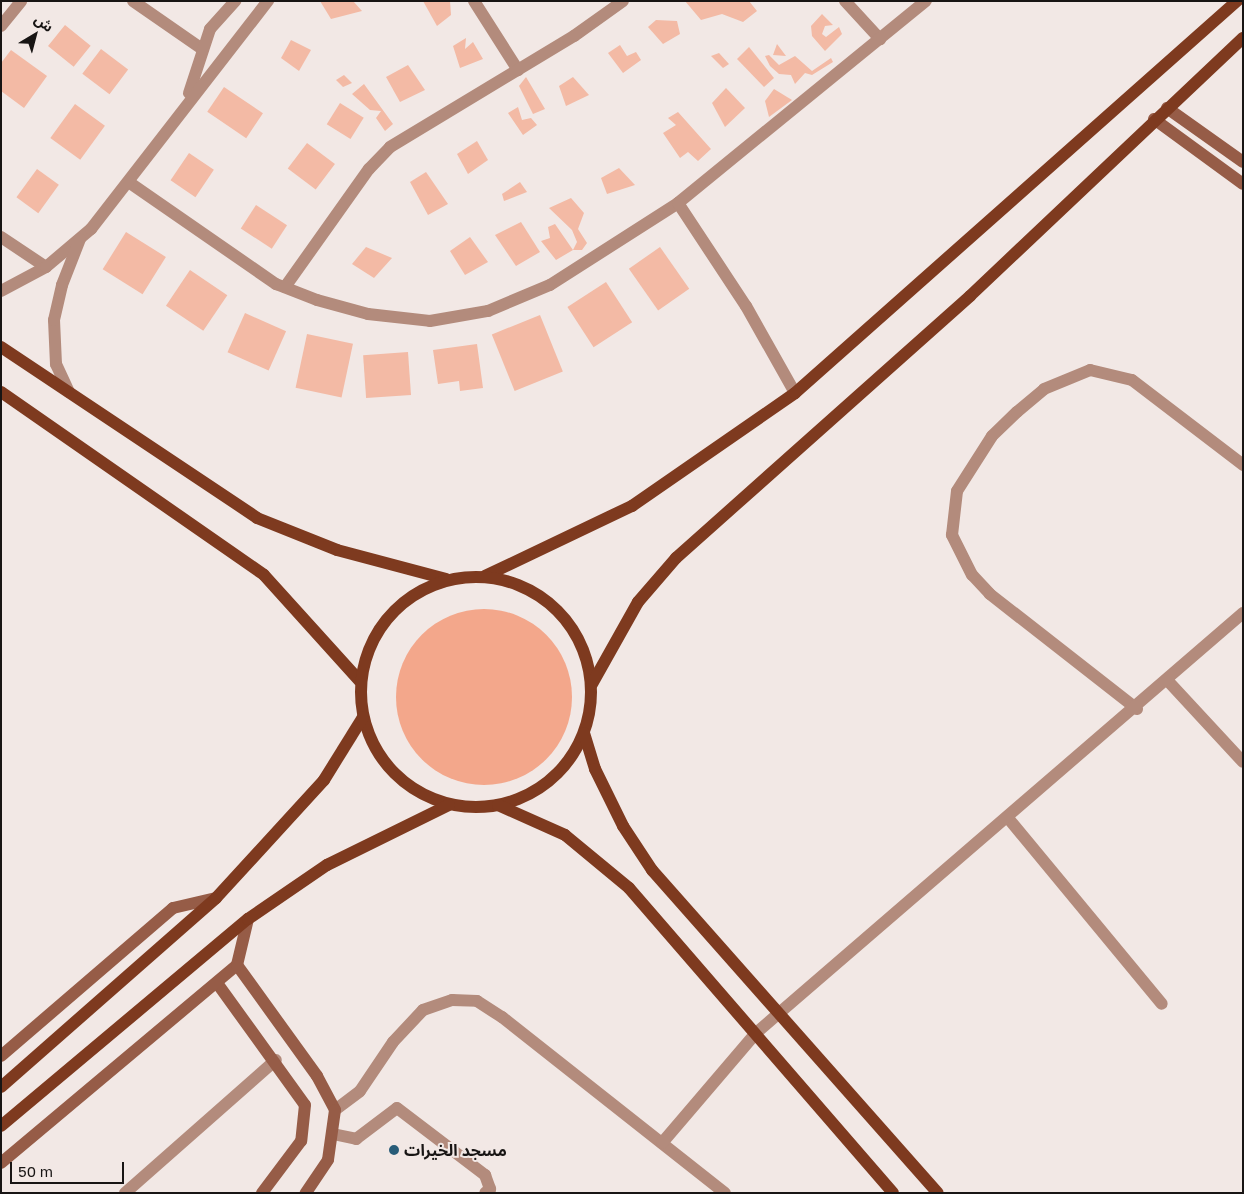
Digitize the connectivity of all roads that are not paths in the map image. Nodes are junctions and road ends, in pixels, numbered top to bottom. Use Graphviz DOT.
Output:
graph roads {
  1 [pos="21,1"];
  2 [pos="235,1"];
  3 [pos="268,1"];
  4 [pos="474,1"];
  5 [pos="622,1"];
  6 [pos="845,1"];
  7 [pos="926,1"];
  8 [pos="1237,1"];
  9 [pos="136,2"];
  10 [pos="1,26"];
  11 [pos="1243,38"];
  12 [pos="880,39"];
  13 [pos="202,49"];
  14 [pos="518,70"];
  15 [pos="186,101"];
  16 [pos="1167,108"];
  17 [pos="1154,120"];
  18 [pos="1243,162"];
  19 [pos="130,183"];
  20 [pos="1243,184"];
  21 [pos="678,203"];
  22 [pos="1,237"];
  23 [pos="81,237"];
  24 [pos="46,267"];
  25 [pos="285,287"];
  26 [pos="1,291"];
  27 [pos="1,347"];
  28 [pos="1,392"];
  29 [pos="69,392"];
  30 [pos="795,393"];
  31 [pos="1243,465"];
  32 [pos="485,576"];
  33 [pos="446,580"];
  34 [pos="1243,613"];
  35 [pos="359,680"];
  36 [pos="1168,681"];
  37 [pos="592,684"];
  38 [pos="1137,709"];
  39 [pos="363,717"];
  40 [pos="584,733"];
  41 [pos="1243,762"];
  42 [pos="449,805"];
  43 [pos="498,805"];
  44 [pos="1008,818"];
  45 [pos="216,898"];
  46 [pos="248,919"];
  47 [pos="236,965"];
  48 [pos="217,983"];
  49 [pos="1162,1004"];
  50 [pos="779,1013"];
  51 [pos="756,1033"];
  52 [pos="1,1056"];
  53 [pos="276,1060"];
  54 [pos="1,1087"];
  55 [pos="335,1110"];
  56 [pos="1,1126"];
  57 [pos="332,1134"];
  58 [pos="662,1143"];
  59 [pos="1,1163"];
  60 [pos="125,1193"];
  61 [pos="262,1193"];
  62 [pos="306,1193"];
  63 [pos="486,1193"];
  64 [pos="725,1193"];
  65 [pos="893,1193"];
  66 [pos="938,1193"];
  1 -- 10 [label="street"];
  2 -- 13 [label="street"];
  3 -- 15 [label="street"];
  4 -- 14 [label="street"];
  5 -- 14 [label="street"];
  6 -- 12 [label="street"];
  7 -- 12 [label="street"];
  8 -- 30 [label="main road"];
  9 -- 13 [label="street"];
  11 -- 16 [label="main road"];
  12 -- 21 [label="street"];
  13 -- 15 [label="street"];
  14 -- 25 [label="street"];
  15 -- 19 [label="street"];
  16 -- 17 [label="main road"];
  16 -- 18 [label="street"];
  17 -- 20 [label="street"];
  17 -- 37 [label="main road"];
  19 -- 23 [label="street"];
  19 -- 25 [label="street"];
  21 -- 25 [label="street"];
  21 -- 30 [label="street"];
  22 -- 24 [label="street"];
  23 -- 24 [label="street"];
  23 -- 29 [label="street"];
  24 -- 26 [label="street"];
  27 -- 29 [label="main road"];
  28 -- 35 [label="main road"];
  29 -- 33 [label="main road"];
  30 -- 32 [label="main road"];
  31 -- 38 [label="street"];
  32 -- 33 [label="main road"];
  32 -- 37 [label="main road"];
  33 -- 35 [label="main road"];
  34 -- 36 [label="street"];
  35 -- 39 [label="main road"];
  36 -- 38 [label="street"];
  36 -- 41 [label="street"];
  37 -- 40 [label="main road"];
  38 -- 44 [label="street"];
  39 -- 42 [label="main road"];
  39 -- 45 [label="main road"];
  40 -- 43 [label="main road"];
  40 -- 50 [label="main road"];
  42 -- 43 [label="main road"];
  42 -- 46 [label="main road"];
  43 -- 51 [label="main road"];
  44 -- 49 [label="street"];
  44 -- 50 [label="street"];
  45 -- 52 [label="street"];
  45 -- 54 [label="main road"];
  46 -- 47 [label="street"];
  46 -- 56 [label="main road"];
  47 -- 48 [label="street"];
  47 -- 55 [label="street"];
  48 -- 53 [label="street"];
  48 -- 59 [label="street"];
  50 -- 51 [label="street"];
  50 -- 66 [label="main road"];
  51 -- 58 [label="street"];
  51 -- 65 [label="main road"];
  53 -- 60 [label="street"];
  53 -- 61 [label="street"];
  55 -- 57 [label="street"];
  55 -- 58 [label="street"];
  57 -- 62 [label="street"];
  57 -- 63 [label="street"];
  58 -- 64 [label="street"];
}
